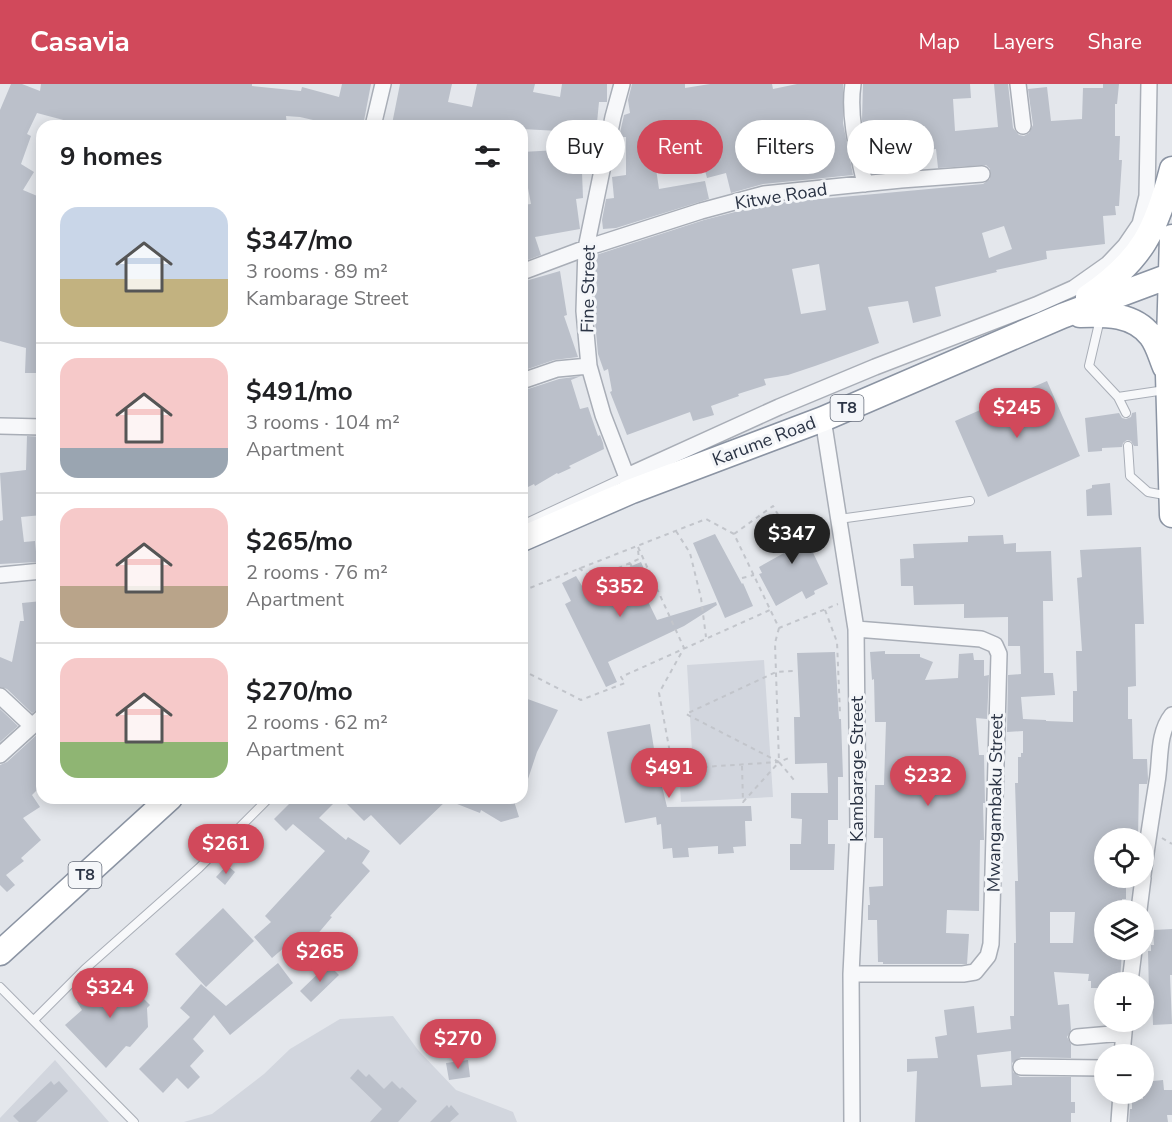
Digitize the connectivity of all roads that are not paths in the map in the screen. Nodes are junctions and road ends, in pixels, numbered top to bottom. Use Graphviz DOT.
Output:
graph roads {
  1 [pos="383,84"];
  2 [pos="622,84"];
  3 [pos="853,84"];
  4 [pos="1018,84"];
  5 [pos="1149,84"];
  6 [pos="374,120"];
  7 [pos="1023,126"];
  8 [pos="1172,169"];
  9 [pos="982,174"];
  10 [pos="865,184"];
  11 [pos="1172,237"];
  12 [pos="586,248"];
  13 [pos="528,270"];
  14 [pos="1172,276"];
  15 [pos="1101,314"];
  16 [pos="1062,316"];
  17 [pos="589,366"];
  18 [pos="528,379"];
  19 [pos="1169,382"];
  20 [pos="1118,397"];
  21 [pos="1126,413"];
  22 [pos="823,419"];
  23 [pos="0,426"];
  24 [pos="36,427"];
  25 [pos="1128,446"];
  26 [pos="630,484"];
  27 [pos="970,501"];
  28 [pos="1172,506"];
  29 [pos="838,519"];
  30 [pos="528,523"];
  31 [pos="528,536"];
  32 [pos="36,572"];
  33 [pos="0,575"];
  34 [pos="856,629"];
  35 [pos="0,696"];
  36 [pos="1172,715"];
  37 [pos="36,721"];
  38 [pos="0,755"];
  39 [pos="163,804"];
  40 [pos="262,804"];
  41 [pos="1149,828"];
  42 [pos="0,953"];
  43 [pos="851,974"];
  44 [pos="0,987"];
  45 [pos="34,1020"];
  46 [pos="1100,1032"];
  47 [pos="1077,1037"];
  48 [pos="1021,1067"];
  49 [pos="1094,1068"];
  50 [pos="1120,1104"];
  51 [pos="134,1122"];
  52 [pos="852,1122"];
  53 [pos="1119,1122"];
  1 -- 6 [label="street"];
  2 -- 12 [label="street, Fine Street"];
  3 -- 10 [label="street"];
  4 -- 7 [label="street"];
  5 -- 26 [label="street"];
  8 -- 16 [label="highway"];
  9 -- 10 [label="street, Kitwe Road"];
  10 -- 12 [label="street, Kitwe Road"];
  11 -- 14 [label="highway"];
  12 -- 13 [label="street, Kitwe Road"];
  12 -- 17 [label="street, Fine Street"];
  14 -- 16 [label="highway, Karume Road / T8"];
  14 -- 19 [label="highway"];
  15 -- 16 [label="highway"];
  15 -- 19 [label="highway"];
  15 -- 20 [label="lane"];
  16 -- 22 [label="highway, Karume Road / T8"];
  17 -- 18 [label="street"];
  17 -- 26 [label="street, Fine Street"];
  19 -- 20 [label="lane"];
  19 -- 28 [label="highway"];
  20 -- 21 [label="lane"];
  22 -- 26 [label="highway, Karume Road / T8"];
  22 -- 29 [label="street, Kambarage Street"];
  23 -- 24 [label="street"];
  25 -- 28 [label="lane"];
  26 -- 30 [label="lane"];
  26 -- 31 [label="highway, Karume Road / T8"];
  27 -- 29 [label="lane"];
  29 -- 34 [label="street, Kambarage Street"];
  32 -- 33 [label="street"];
  34 -- 43 [label="street, Kambarage Street"];
  34 -- 43 [label="street, Mwangambaku Street"];
  35 -- 37 [label="street"];
  36 -- 41 [label="street"];
  37 -- 38 [label="street"];
  39 -- 42 [label="highway, T8"];
  40 -- 45 [label="lane"];
  43 -- 52 [label="street, Kambarage Street"];
  44 -- 45 [label="lane"];
  45 -- 51 [label="lane"];
  46 -- 47 [label="street"];
  48 -- 49 [label="street"];
  50 -- 53 [label="street"];
}
